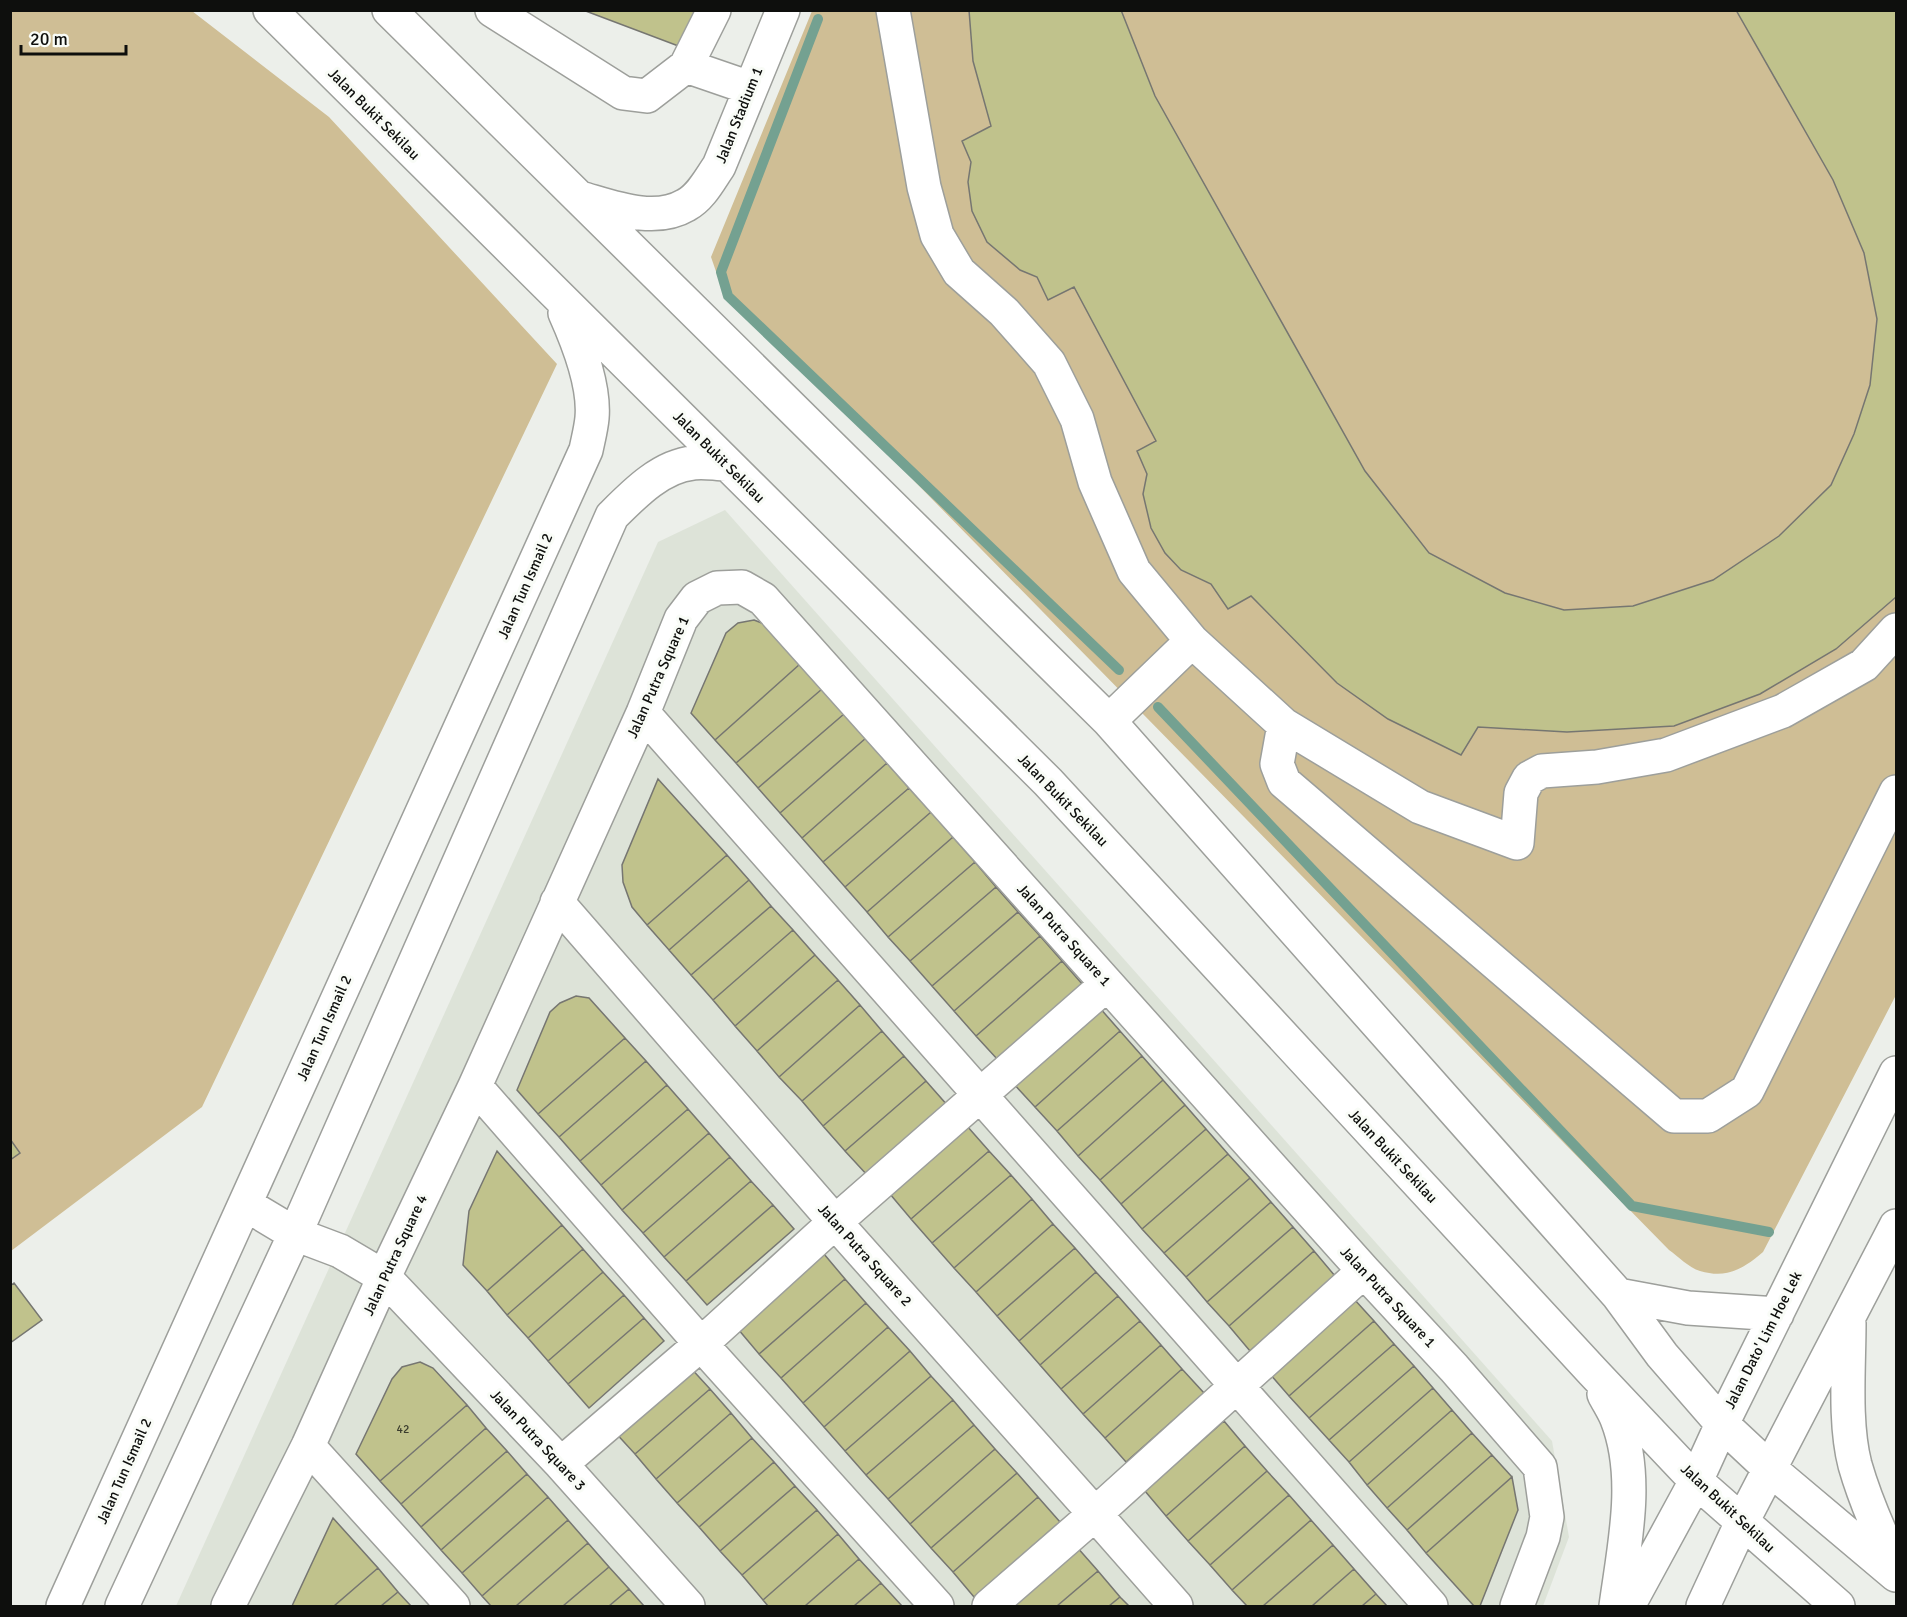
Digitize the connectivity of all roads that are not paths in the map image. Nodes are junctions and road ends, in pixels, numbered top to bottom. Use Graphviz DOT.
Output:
graph roads {
  1 [pos="270,10"];
  2 [pos="389,10"];
  3 [pos="492,10"];
  4 [pos="714,10"];
  5 [pos="783,10"];
  6 [pos="890,11"];
  7 [pos="686,66"];
  8 [pos="750,88"];
  9 [pos="576,196"];
  10 [pos="558,297"];
  11 [pos="726,464"];
  12 [pos="1896,630"];
  13 [pos="1192,641"];
  14 [pos="643,713"];
  15 [pos="1109,721"];
  16 [pos="1284,725"];
  17 [pos="1896,792"];
  18 [pos="557,902"];
  19 [pos="1107,984"];
  20 [pos="1896,1073"];
  21 [pos="475,1086"];
  22 [pos="980,1094"];
  23 [pos="245,1204"];
  24 [pos="835,1222"];
  25 [pos="1896,1228"];
  26 [pos="296,1234"];
  27 [pos="1364,1271"];
  28 [pos="384,1277"];
  29 [pos="1618,1295"];
  30 [pos="1776,1314"];
  31 [pos="1850,1315"];
  32 [pos="701,1344"];
  33 [pos="1593,1372"];
  34 [pos="1235,1387"];
  35 [pos="1722,1424"];
  36 [pos="308,1446"];
  37 [pos="561,1464"];
  38 [pos="1770,1468"];
  39 [pos="1696,1481"];
  40 [pos="1095,1514"];
  41 [pos="1742,1522"];
  42 [pos="1896,1567"];
  43 [pos="1896,1575"];
  44 [pos="63,1606"];
  45 [pos="122,1606"];
  46 [pos="228,1606"];
  47 [pos="453,1606"];
  48 [pos="688,1606"];
  49 [pos="937,1606"];
  50 [pos="989,1606"];
  51 [pos="1176,1606"];
  52 [pos="1431,1606"];
  53 [pos="1517,1606"];
  54 [pos="1616,1606"];
  55 [pos="1628,1606"];
  56 [pos="1703,1606"];
  57 [pos="1838,1606"];
  1 -- 10 [label="street, Jalan Bukit Sekilau"];
  2 -- 9 [label="street"];
  3 -- 7 [label="street"];
  4 -- 7 [label="street"];
  5 -- 8 [label="street, Jalan Stadium 1"];
  6 -- 13 [label="street"];
  7 -- 8 [label="street"];
  8 -- 9 [label="street, Jalan Stadium 1"];
  9 -- 15 [label="street"];
  10 -- 11 [label="street, Jalan Bukit Sekilau"];
  10 -- 23 [label="street, Jalan Tun Ismail 2"];
  11 -- 26 [label="street"];
  11 -- 33 [label="street, Jalan Bukit Sekilau"];
  12 -- 16 [label="street"];
  13 -- 15 [label="street"];
  13 -- 16 [label="street"];
  14 -- 18 [label="street, Jalan Putra Square 1"];
  14 -- 19 [label="street, Jalan Putra Square 1"];
  14 -- 22 [label="street"];
  15 -- 29 [label="street"];
  16 -- 17 [label="street"];
  18 -- 21 [label="street, Jalan Putra Square 4"];
  18 -- 24 [label="street, Jalan Putra Square 2"];
  19 -- 22 [label="street"];
  19 -- 27 [label="street, Jalan Putra Square 1"];
  20 -- 30 [label="street, Jalan Dato' Lim Hoe Lek"];
  21 -- 28 [label="street, Jalan Putra Square 4"];
  21 -- 32 [label="street"];
  22 -- 24 [label="street"];
  22 -- 34 [label="street"];
  23 -- 26 [label="street, Jalan Putra Square 3"];
  23 -- 44 [label="street, Jalan Tun Ismail 2"];
  24 -- 32 [label="street"];
  24 -- 40 [label="street, Jalan Putra Square 2"];
  25 -- 31 [label="street"];
  26 -- 28 [label="street, Jalan Putra Square 3"];
  26 -- 45 [label="street"];
  27 -- 34 [label="street"];
  27 -- 53 [label="street, Jalan Putra Square 1"];
  28 -- 36 [label="street, Jalan Putra Square 4"];
  28 -- 37 [label="street, Jalan Putra Square 3"];
  29 -- 30 [label="street"];
  29 -- 35 [label="street"];
  30 -- 35 [label="street, Jalan Dato' Lim Hoe Lek"];
  31 -- 38 [label="street"];
  31 -- 42 [label="street"];
  32 -- 37 [label="street"];
  32 -- 49 [label="street"];
  33 -- 39 [label="street, Jalan Bukit Sekilau"];
  33 -- 54 [label="street"];
  34 -- 40 [label="street"];
  34 -- 52 [label="street"];
  35 -- 38 [label="street"];
  35 -- 39 [label="street, Jalan Dato' Lim Hoe Lek"];
  36 -- 46 [label="street, Jalan Putra Square 4"];
  36 -- 47 [label="street"];
  37 -- 48 [label="street, Jalan Putra Square 3"];
  38 -- 41 [label="street"];
  38 -- 43 [label="street"];
  39 -- 41 [label="street, Jalan Bukit Sekilau"];
  39 -- 55 [label="street, Jalan Dato' Lim Hoe Lek"];
  40 -- 50 [label="street"];
  40 -- 51 [label="street, Jalan Putra Square 2"];
  41 -- 56 [label="street"];
  41 -- 57 [label="street, Jalan Bukit Sekilau"];
}
